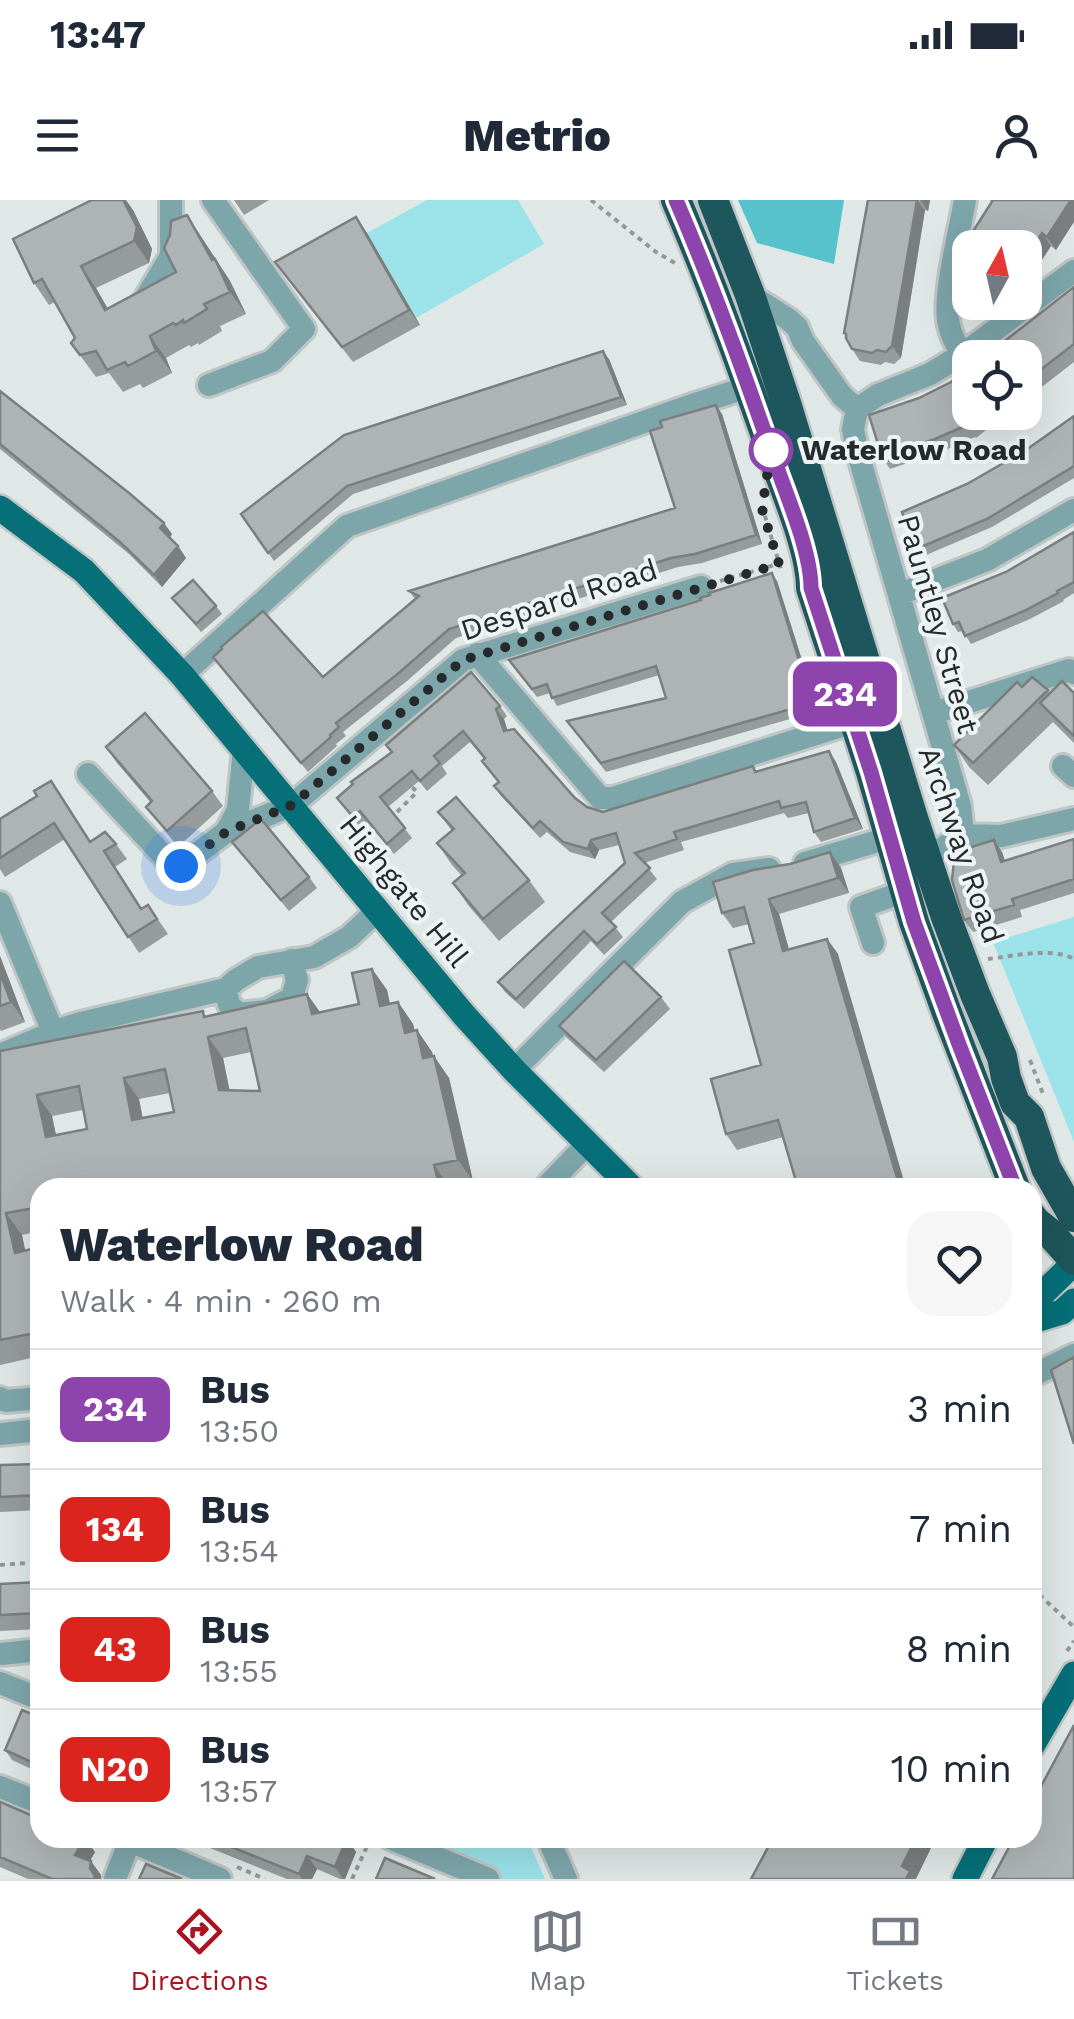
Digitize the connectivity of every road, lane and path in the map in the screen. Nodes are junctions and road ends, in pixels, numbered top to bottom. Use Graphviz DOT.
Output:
graph roads {
  1 [pos="171,200"];
  2 [pos="214,200"];
  3 [pos="591,200"];
  4 [pos="676,200"];
  5 [pos="712,200"];
  6 [pos="965,200"];
  7 [pos="682,268"];
  8 [pos="1074,271"];
  9 [pos="750,295"];
  10 [pos="141,306"];
  11 [pos="954,340"];
  12 [pos="982,340"];
  13 [pos="952,361"];
  14 [pos="209,385"];
  15 [pos="749,387"];
  16 [pos="857,410"];
  17 [pos="0,508"];
  18 [pos="759,510"];
  19 [pos="1074,510"];
  20 [pos="810,528"];
  21 [pos="701,587"];
  22 [pos="900,594"];
  23 [pos="477,654"];
  24 [pos="1074,673"];
  25 [pos="182,675"];
  26 [pos="934,714"];
  27 [pos="854,722"];
  28 [pos="244,749"];
  29 [pos="88,774"];
  30 [pos="405,778"];
  31 [pos="292,805"];
  32 [pos="397,812"];
  33 [pos="1074,819"];
  34 [pos="226,832"];
  35 [pos="964,835"];
  36 [pos="890,837"];
  37 [pos="925,852"];
  38 [pos="906,891"];
  39 [pos="0,903"];
  40 [pos="378,910"];
  41 [pos="873,943"];
  42 [pos="1074,959"];
  43 [pos="292,960"];
  44 [pos="983,960"];
  45 [pos="226,989"];
  46 [pos="52,1032"];
  47 [pos="0,1056"];
  48 [pos="514,1070"];
  49 [pos="588,1143"];
  50 [pos="555,1178"];
  51 [pos="622,1178"];
  52 [pos="1011,1178"];
  53 [pos="1074,1216"];
  54 [pos="1042,1231"];
  55 [pos="1074,1262"];
  56 [pos="1042,1294"];
  57 [pos="1074,1301"];
  58 [pos="1042,1318"];
  59 [pos="1074,1356"];
  60 [pos="1042,1371"];
  61 [pos="0,1398"];
  62 [pos="30,1399"];
  63 [pos="30,1431"];
  64 [pos="0,1434"];
  65 [pos="30,1563"];
  66 [pos="0,1565"];
  67 [pos="1042,1597"];
  68 [pos="1074,1627"];
  69 [pos="30,1651"];
  70 [pos="0,1654"];
  71 [pos="1074,1674"];
  72 [pos="0,1683"];
  73 [pos="30,1695"];
  74 [pos="1042,1729"];
  75 [pos="0,1787"];
  76 [pos="30,1799"];
  77 [pos="125,1848"];
  78 [pos="150,1848"];
  79 [pos="366,1848"];
  80 [pos="414,1848"];
  81 [pos="552,1848"];
  82 [pos="981,1848"];
  83 [pos="115,1879"];
  84 [pos="220,1879"];
  85 [pos="352,1879"];
  86 [pos="488,1879"];
  87 [pos="566,1879"];
  88 [pos="965,1879"];
  1 -- 10 [label="street"];
  2 -- 14 [label="street"];
  3 -- 7 [label="path"];
  4 -- 15 [label="highway, Archway Road"];
  5 -- 9 [label="highway, Archway Road"];
  6 -- 11 [label="street"];
  8 -- 12 [label="street"];
  9 -- 16 [label="street"];
  9 -- 20 [label="highway, Archway Road"];
  13 -- 16 [label="street"];
  15 -- 20 [label="highway, Archway Road"];
  15 -- 25 [label="street"];
  16 -- 22 [label="street, Pauntley Street"];
  17 -- 25 [label="main road, Highgate Hill"];
  18 -- 21 [label="path, Despard Road"];
  19 -- 22 [label="street"];
  20 -- 27 [label="highway, Archway Road"];
  20 -- 37 [label="highway, Archway Road"];
  21 -- 23 [label="street, Despard Road"];
  22 -- 26 [label="street, Pauntley Street"];
  23 -- 27 [label="street"];
  23 -- 31 [label="street, Despard Road"];
  24 -- 26 [label="street"];
  25 -- 28 [label="main road, Highgate Hill"];
  26 -- 35 [label="street, Pauntley Street"];
  27 -- 36 [label="highway, Archway Road"];
  28 -- 31 [label="main road, Highgate Hill"];
  28 -- 34 [label="street"];
  29 -- 34 [label="street, Despard Road"];
  30 -- 32 [label="path"];
  31 -- 34 [label="street, Despard Road"];
  31 -- 40 [label="main road, Highgate Hill"];
  33 -- 35 [label="street"];
  35 -- 37 [label="street"];
  36 -- 38 [label="highway, Archway Road"];
  36 -- 48 [label="street"];
  37 -- 53 [label="highway, Archway Road"];
  38 -- 41 [label="street"];
  38 -- 52 [label="highway, Archway Road"];
  39 -- 46 [label="street"];
  40 -- 43 [label="street"];
  40 -- 48 [label="main road, Highgate Hill"];
  42 -- 44 [label="path"];
  43 -- 45 [label="street"];
  43 -- 45 [label="street"];
  45 -- 46 [label="street"];
  46 -- 47 [label="street"];
  48 -- 49 [label="main road, Highgate Hill"];
  49 -- 50 [label="street"];
  49 -- 51 [label="main road, Highgate Hill"];
  54 -- 55 [label="highway"];
  55 -- 56 [label="main road"];
  57 -- 58 [label="main road"];
  59 -- 60 [label="street"];
  61 -- 62 [label="street"];
  63 -- 64 [label="street"];
  65 -- 66 [label="path"];
  67 -- 68 [label="path"];
  69 -- 70 [label="street"];
  71 -- 74 [label="main road"];
  72 -- 73 [label="street"];
  75 -- 76 [label="street"];
  77 -- 83 [label="street"];
  78 -- 84 [label="street"];
  79 -- 85 [label="path"];
  80 -- 86 [label="street"];
  81 -- 87 [label="street"];
  82 -- 88 [label="main road"];
}
